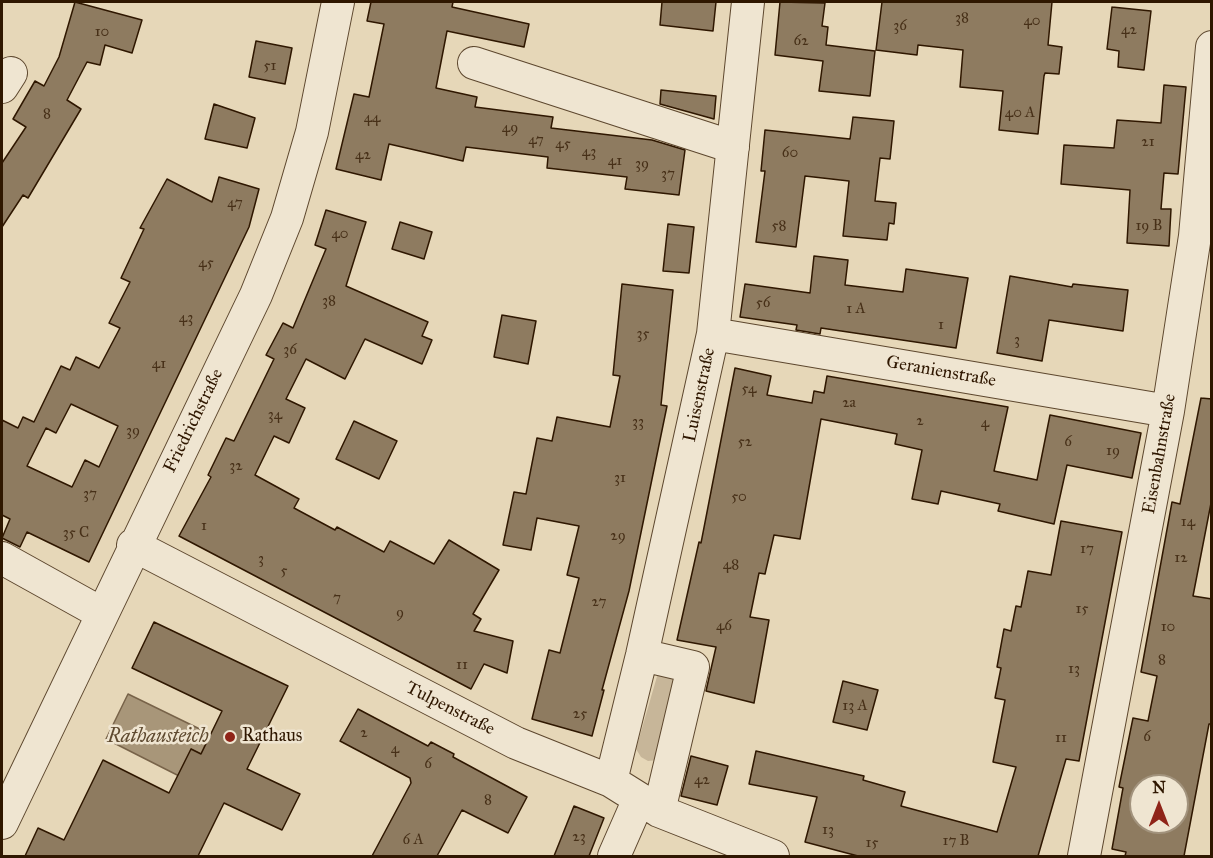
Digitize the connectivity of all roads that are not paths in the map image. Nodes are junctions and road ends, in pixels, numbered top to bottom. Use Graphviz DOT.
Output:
graph roads {
  1 [pos="338,2"];
  2 [pos="748,2"];
  3 [pos="1212,47"];
  4 [pos="474,63"];
  5 [pos="733,147"];
  6 [pos="713,333"];
  7 [pos="1168,411"];
  8 [pos="133,545"];
  9 [pos="2,558"];
  10 [pos="101,613"];
  11 [pos="642,656"];
  12 [pos="610,781"];
  13 [pos="649,805"];
  14 [pos="2,823"];
  15 [pos="614,856"];
  16 [pos="773,856"];
  17 [pos="1084,856"];
  1 -- 8 [label="street, Friedrichstraße"];
  2 -- 5 [label="street, Luisenstraße"];
  3 -- 7 [label="street, Eisenbahnstraße"];
  4 -- 5 [label="street"];
  5 -- 6 [label="street, Luisenstraße"];
  6 -- 7 [label="street, Geranienstraße"];
  6 -- 11 [label="street, Luisenstraße"];
  7 -- 17 [label="street, Eisenbahnstraße"];
  8 -- 10 [label="street, Friedrichstraße"];
  8 -- 12 [label="street, Tulpenstraße"];
  9 -- 10 [label="street"];
  10 -- 14 [label="street, Friedrichstraße"];
  11 -- 12 [label="street, Luisenstraße"];
  11 -- 13 [label="street"];
  12 -- 13 [label="street, Tulpenstraße"];
  13 -- 15 [label="street"];
  13 -- 16 [label="street, Tulpenstraße"];
}
